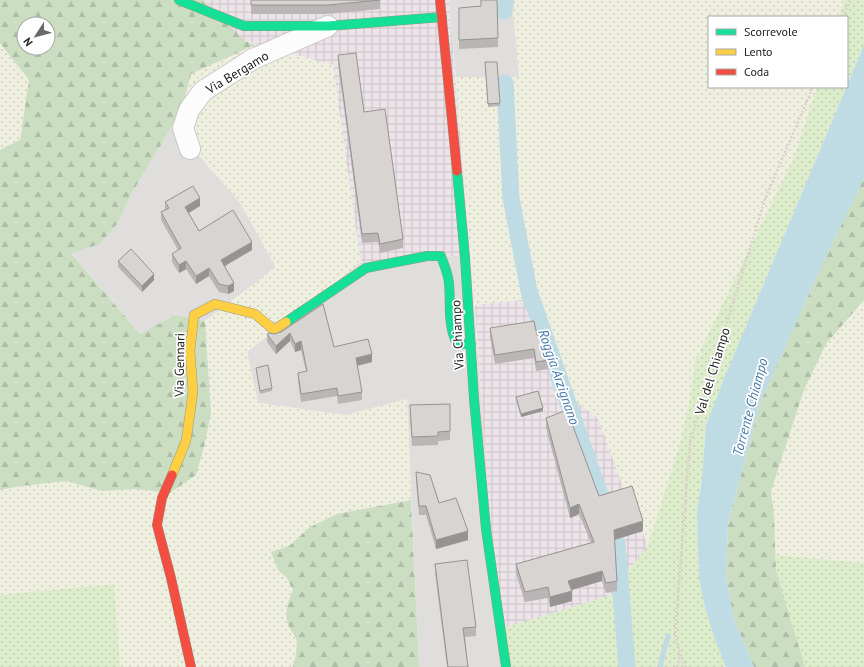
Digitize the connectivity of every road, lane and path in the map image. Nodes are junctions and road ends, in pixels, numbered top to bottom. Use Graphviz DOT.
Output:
graph roads {
  1 [pos="179,0"];
  2 [pos="440,0"];
  3 [pos="850,0"];
  4 [pos="843,16"];
  5 [pos="442,17"];
  6 [pos="329,26"];
  7 [pos="813,88"];
  8 [pos="190,149"];
  9 [pos="471,344"];
  10 [pos="680,654"];
  11 [pos="190,667"];
  12 [pos="506,667"];
  13 [pos="678,667"];
  14 [pos="686,667"];
  1 -- 6 [label="street, Via Bergamo"];
  2 -- 5 [label="street, Via Chiampo"];
  3 -- 4 [label="path"];
  5 -- 6 [label="street, Via Bergamo"];
  5 -- 9 [label="street, Via Chiampo"];
  6 -- 8 [label="street, Via Bergamo"];
  7 -- 10 [label="path, Val del Chiampo"];
  9 -- 11 [label="street, Via Gennari"];
  9 -- 12 [label="street, Via Chiampo"];
  10 -- 13 [label="path"];
  10 -- 14 [label="path, Val del Chiampo"];
}
